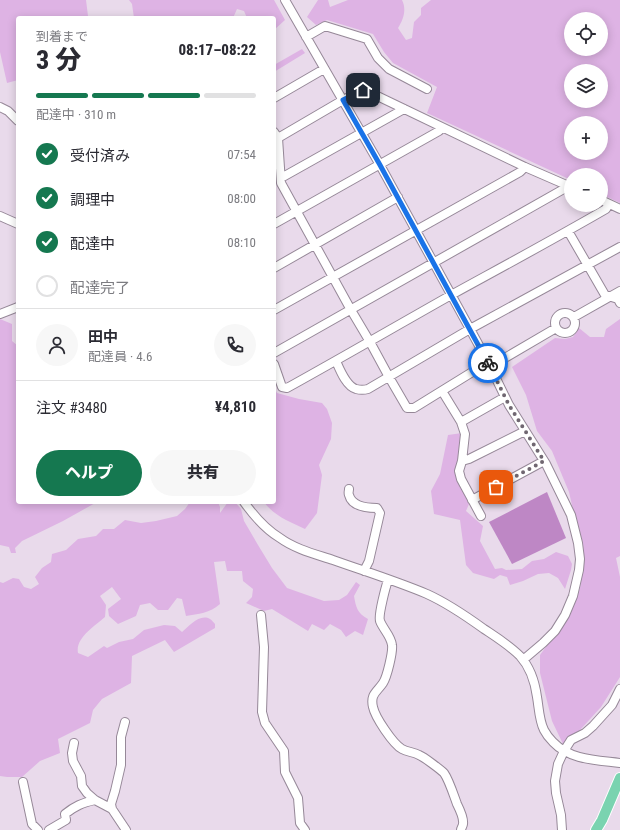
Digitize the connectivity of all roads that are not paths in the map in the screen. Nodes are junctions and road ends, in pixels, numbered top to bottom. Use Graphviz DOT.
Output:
graph roads {
  1 [pos="285,0"];
  2 [pos="306,37"];
  3 [pos="324,69"];
  4 [pos="427,89"];
  5 [pos="276,97"];
  6 [pos="343,100"];
  7 [pos="0,107"];
  8 [pos="404,109"];
  9 [pos="16,119"];
  10 [pos="442,128"];
  11 [pos="362,133"];
  12 [pos="276,135"];
  13 [pos="380,165"];
  14 [pos="525,167"];
  15 [pos="279,182"];
  16 [pos="564,183"];
  17 [pos="564,189"];
  18 [pos="398,197"];
  19 [pos="608,203"];
  20 [pos="620,209"];
  21 [pos="297,211"];
  22 [pos="601,212"];
  23 [pos="0,216"];
  24 [pos="16,223"];
  25 [pos="276,223"];
  26 [pos="416,230"];
  27 [pos="568,231"];
  28 [pos="315,244"];
  29 [pos="620,247"];
  30 [pos="434,263"];
  31 [pos="587,265"];
  32 [pos="276,267"];
  33 [pos="333,277"];
  34 [pos="620,292"];
  35 [pos="452,295"];
  36 [pos="611,297"];
  37 [pos="620,304"];
  38 [pos="16,308"];
  39 [pos="276,309"];
  40 [pos="351,310"];
  41 [pos="0,314"];
  42 [pos="574,318"];
  43 [pos="556,328"];
  44 [pos="470,329"];
  45 [pos="370,342"];
  46 [pos="276,352"];
  47 [pos="336,361"];
  48 [pos="489,364"];
  49 [pos="276,370"];
  50 [pos="389,377"];
  51 [pos="442,391"];
  52 [pos="505,397"];
  53 [pos="461,422"];
  54 [pos="525,431"];
  55 [pos="462,461"];
  56 [pos="544,461"];
  57 [pos="349,489"];
  58 [pos="472,500"];
  59 [pos="246,504"];
  60 [pos="480,516"];
  61 [pos="364,571"];
  62 [pos="388,580"];
  63 [pos="260,615"];
  64 [pos="523,660"];
  65 [pos="620,689"];
  66 [pos="125,722"];
  67 [pos="74,743"];
  68 [pos="564,751"];
  69 [pos="620,763"];
  70 [pos="620,778"];
  71 [pos="23,782"];
  72 [pos="94,800"];
  73 [pos="112,809"];
  74 [pos="38,830"];
  75 [pos="49,830"];
  76 [pos="126,830"];
  77 [pos="305,830"];
  78 [pos="461,830"];
  79 [pos="562,830"];
  80 [pos="596,830"];
  1 -- 2 [label="street"];
  2 -- 3 [label="street"];
  2 -- 4 [label="street"];
  3 -- 5 [label="street"];
  3 -- 6 [label="street"];
  6 -- 8 [label="street"];
  6 -- 11 [label="street"];
  6 -- 12 [label="street"];
  7 -- 9 [label="street"];
  8 -- 10 [label="street"];
  8 -- 11 [label="street"];
  10 -- 13 [label="street"];
  10 -- 14 [label="street"];
  11 -- 13 [label="street"];
  11 -- 15 [label="street"];
  12 -- 15 [label="street"];
  13 -- 18 [label="street"];
  13 -- 21 [label="street"];
  14 -- 16 [label="street"];
  14 -- 26 [label="street"];
  15 -- 21 [label="street"];
  17 -- 30 [label="street"];
  18 -- 26 [label="street"];
  18 -- 28 [label="street"];
  19 -- 20 [label="street"];
  21 -- 25 [label="street"];
  21 -- 28 [label="street"];
  22 -- 27 [label="street"];
  23 -- 24 [label="street"];
  26 -- 30 [label="street"];
  26 -- 33 [label="street"];
  27 -- 31 [label="street"];
  27 -- 35 [label="street"];
  28 -- 32 [label="street"];
  28 -- 33 [label="street"];
  29 -- 31 [label="street"];
  30 -- 35 [label="street"];
  30 -- 40 [label="street"];
  31 -- 36 [label="street"];
  31 -- 44 [label="street"];
  33 -- 39 [label="street"];
  33 -- 40 [label="street"];
  34 -- 36 [label="street"];
  35 -- 44 [label="street"];
  35 -- 45 [label="street"];
  36 -- 37 [label="street"];
  36 -- 42 [label="street"];
  38 -- 41 [label="street"];
  40 -- 45 [label="street"];
  40 -- 46 [label="street"];
  42 -- 43 [label="street"];
  42 -- 43 [label="street"];
  43 -- 48 [label="street"];
  44 -- 48 [label="street"];
  44 -- 50 [label="street"];
  45 -- 47 [label="street"];
  45 -- 50 [label="street"];
  47 -- 49 [label="street"];
  47 -- 50 [label="street"];
  48 -- 51 [label="street"];
  48 -- 52 [label="street"];
  50 -- 51 [label="street"];
  51 -- 53 [label="street"];
  52 -- 53 [label="street"];
  52 -- 54 [label="street"];
  53 -- 55 [label="street"];
  54 -- 55 [label="street"];
  54 -- 56 [label="street"];
  55 -- 58 [label="street"];
  56 -- 58 [label="street"];
  56 -- 64 [label="street"];
  57 -- 61 [label="street"];
  58 -- 60 [label="street"];
  59 -- 61 [label="street"];
  61 -- 62 [label="street"];
  62 -- 64 [label="street"];
  62 -- 78 [label="street"];
  63 -- 77 [label="street"];
  64 -- 68 [label="street"];
  65 -- 68 [label="street"];
  66 -- 73 [label="street"];
  67 -- 72 [label="street"];
  68 -- 69 [label="street"];
  68 -- 79 [label="street"];
  70 -- 80 [label="main road"];
  71 -- 74 [label="street"];
  72 -- 73 [label="street"];
  72 -- 75 [label="street"];
  73 -- 76 [label="street"];
}
